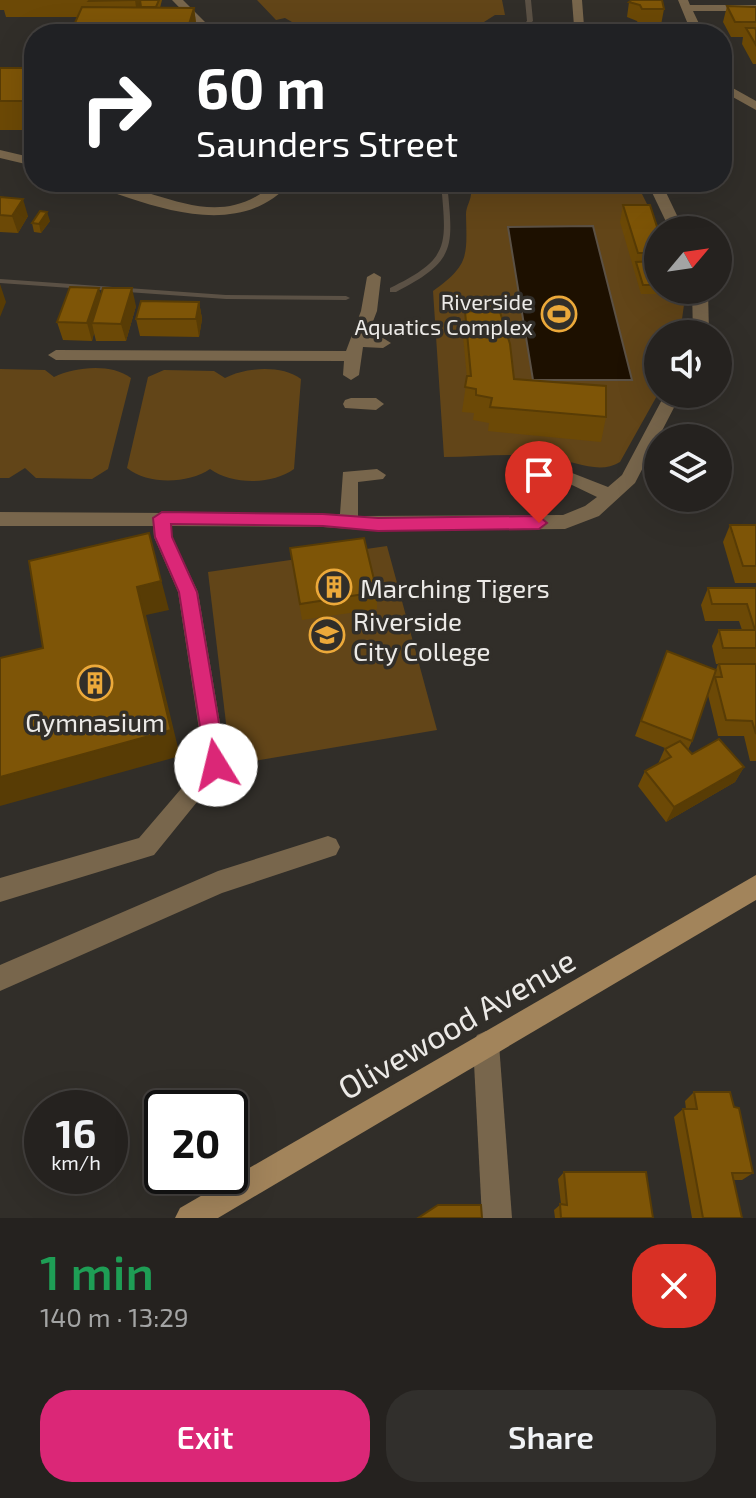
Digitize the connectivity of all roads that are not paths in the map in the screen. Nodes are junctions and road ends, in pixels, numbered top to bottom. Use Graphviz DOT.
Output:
graph roads {
  1 [pos="177,0"];
  2 [pos="577,0"];
  3 [pos="685,4"];
  4 [pos="756,8"];
  5 [pos="202,24"];
  6 [pos="579,24"];
  7 [pos="694,24"];
  8 [pos="732,92"];
  9 [pos="756,106"];
  10 [pos="0,154"];
  11 [pos="24,160"];
  12 [pos="129,192"];
  13 [pos="276,192"];
  14 [pos="659,192"];
  15 [pos="670,216"];
  16 [pos="374,277"];
  17 [pos="383,343"];
  18 [pos="354,349"];
  19 [pos="56,355"];
  20 [pos="351,375"];
  21 [pos="351,404"];
  22 [pos="376,404"];
  23 [pos="666,408"];
  24 [pos="538,473"];
  25 [pos="377,475"];
  26 [pos="609,496"];
  27 [pos="162,518"];
  28 [pos="0,519"];
  29 [pos="349,522"];
  30 [pos="328,847"];
  31 [pos="756,887"];
  32 [pos="0,890"];
  33 [pos="0,978"];
  34 [pos="486,1044"];
  35 [pos="218,1210"];
  36 [pos="190,1218"];
  37 [pos="497,1218"];
  1 -- 5 [label="street"];
  2 -- 6 [label="street"];
  3 -- 4 [label="street"];
  3 -- 7 [label="street"];
  8 -- 9 [label="street"];
  10 -- 11 [label="street"];
  12 -- 13 [label="street"];
  14 -- 15 [label="street"];
  16 -- 18 [label="street"];
  17 -- 18 [label="street"];
  18 -- 19 [label="street"];
  18 -- 20 [label="street"];
  21 -- 22 [label="street"];
  23 -- 26 [label="street"];
  24 -- 26 [label="street"];
  25 -- 29 [label="street"];
  26 -- 29 [label="street"];
  27 -- 28 [label="street"];
  27 -- 29 [label="street"];
  27 -- 32 [label="street"];
  30 -- 33 [label="street"];
  31 -- 34 [label="main road, Olivewood Avenue"];
  34 -- 35 [label="main road, Olivewood Avenue"];
  34 -- 37 [label="street"];
  35 -- 36 [label="main road, Olivewood Avenue"];
}
